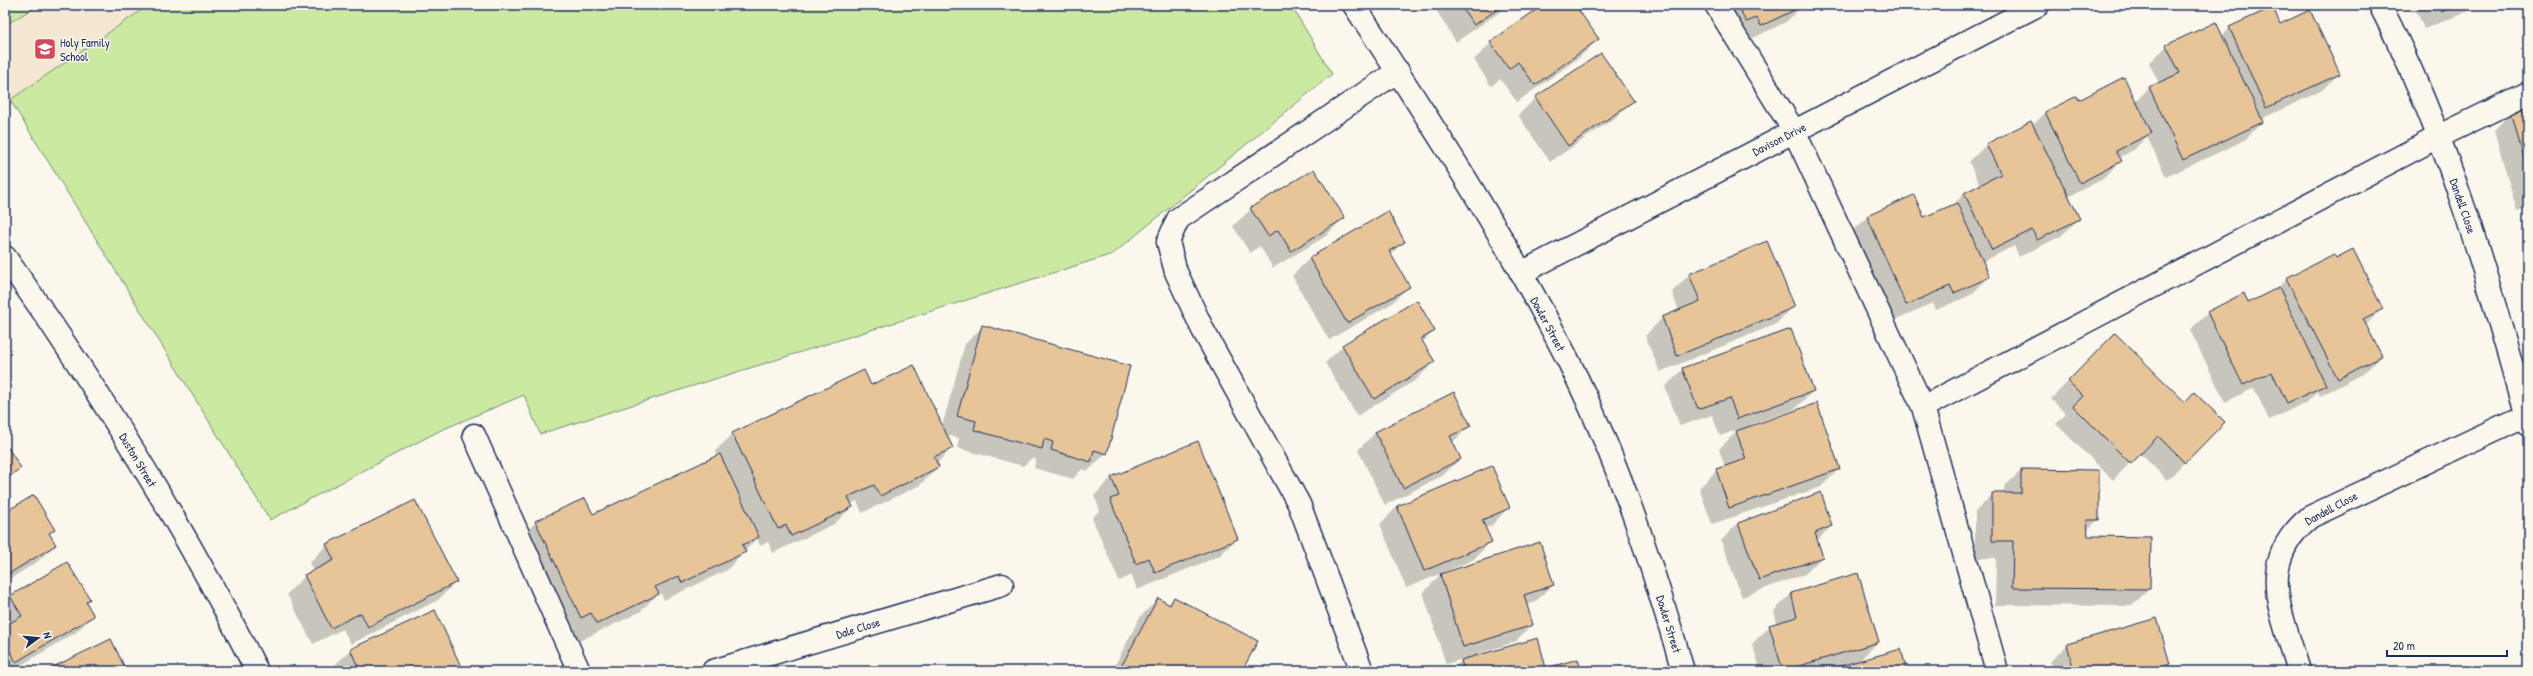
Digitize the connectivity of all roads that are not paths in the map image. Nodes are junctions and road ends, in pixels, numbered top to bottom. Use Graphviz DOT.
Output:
graph roads {
  1 [pos="1354,5"];
  2 [pos="1716,5"];
  3 [pos="2038,5"];
  4 [pos="2380,5"];
  5 [pos="1398,71"];
  6 [pos="2528,93"];
  7 [pos="1794,131"];
  8 [pos="2438,137"];
  9 [pos="5,257"];
  10 [pos="1521,273"];
  11 [pos="1922,407"];
  12 [pos="2527,420"];
  13 [pos="474,435"];
  14 [pos="1002,585"];
  15 [pos="257,671"];
  16 [pos="579,671"];
  17 [pos="713,671"];
  18 [pos="1362,671"];
  19 [pos="1683,671"];
  20 [pos="1998,671"];
  21 [pos="2299,671"];
  1 -- 5 [label="street, Dowler Street"];
  2 -- 7 [label="street"];
  3 -- 7 [label="street, Davison Drive"];
  4 -- 8 [label="street, Dandell Close"];
  5 -- 10 [label="street, Dowler Street"];
  5 -- 18 [label="street"];
  6 -- 8 [label="street"];
  7 -- 10 [label="street, Davison Drive"];
  7 -- 11 [label="street"];
  8 -- 11 [label="street"];
  8 -- 12 [label="street, Dandell Close"];
  9 -- 15 [label="street, Duston Street"];
  10 -- 19 [label="street, Dowler Street"];
  11 -- 20 [label="street"];
  12 -- 21 [label="street, Dandell Close"];
  13 -- 16 [label="street"];
  14 -- 17 [label="street, Dale Close"];
}
